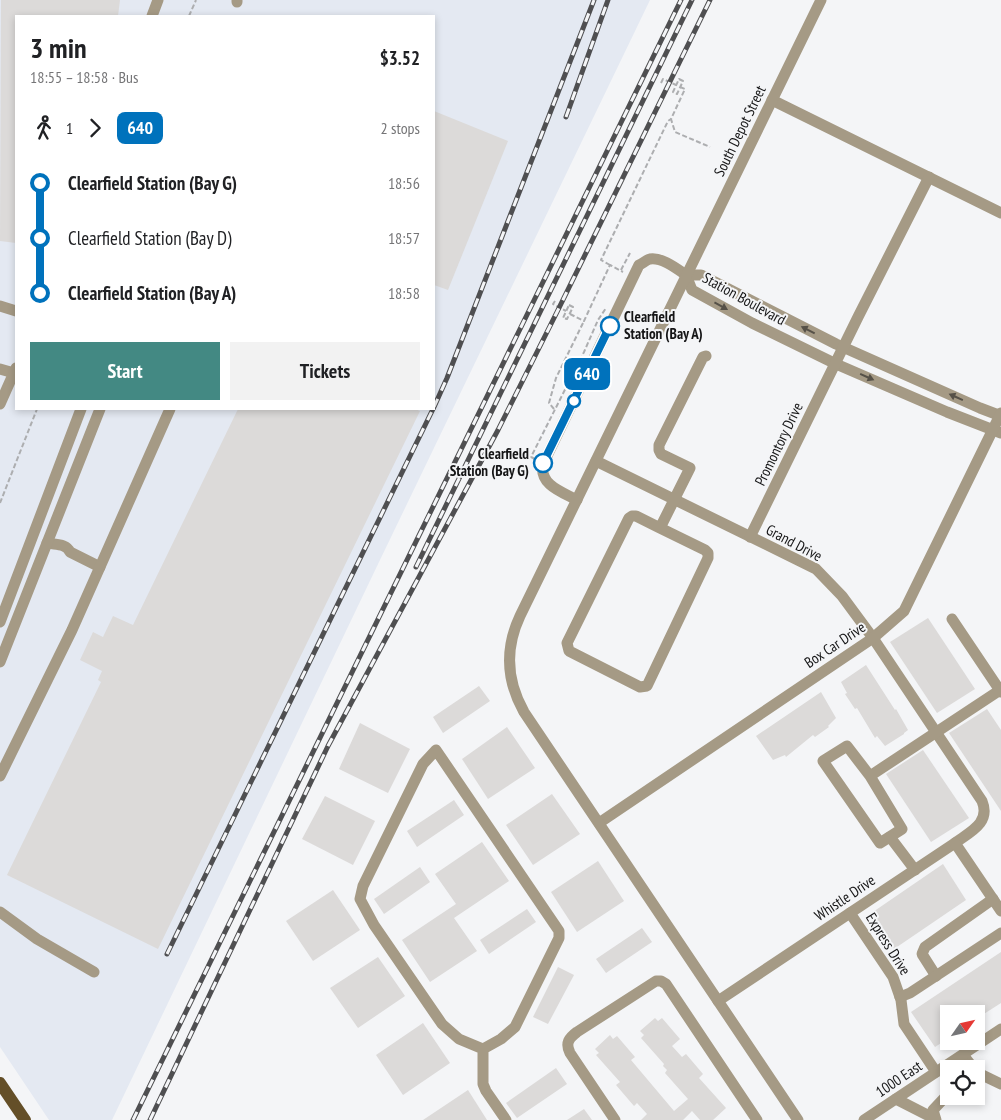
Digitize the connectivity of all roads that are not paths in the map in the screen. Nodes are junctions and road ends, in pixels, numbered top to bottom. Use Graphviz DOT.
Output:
graph roads {
  1 [pos="158,0"];
  2 [pos="821,0"];
  3 [pos="152,15"];
  4 [pos="772,100"];
  5 [pos="929,178"];
  6 [pos="1001,213"];
  7 [pos="686,275"];
  8 [pos="0,306"];
  9 [pos="15,311"];
  10 [pos="843,347"];
  11 [pos="706,356"];
  12 [pos="836,364"];
  13 [pos="0,369"];
  14 [pos="15,370"];
  15 [pos="0,404"];
  16 [pos="81,410"];
  17 [pos="100,410"];
  18 [pos="170,410"];
  19 [pos="1001,414"];
  20 [pos="997,431"];
  21 [pos="596,461"];
  22 [pos="674,499"];
  23 [pos="577,500"];
  24 [pos="660,528"];
  25 [pos="750,537"];
  26 [pos="49,543"];
  27 [pos="100,567"];
  28 [pos="952,619"];
  29 [pos="0,622"];
  30 [pos="873,638"];
  31 [pos="0,662"];
  32 [pos="1000,691"];
  33 [pos="936,733"];
  34 [pos="0,776"];
  35 [pos="870,776"];
  36 [pos="984,816"];
  37 [pos="599,823"];
  38 [pos="890,837"];
  39 [pos="955,843"];
  40 [pos="915,870"];
  41 [pos="993,899"];
  42 [pos="1001,911"];
  43 [pos="0,912"];
  44 [pos="850,912"];
  45 [pos="1001,933"];
  46 [pos="94,972"];
  47 [pos="936,976"];
  48 [pos="900,997"];
  49 [pos="718,1001"];
  50 [pos="1001,1029"];
  51 [pos="483,1049"];
  52 [pos="963,1055"];
  53 [pos="967,1060"];
  54 [pos="936,1072"];
  55 [pos="985,1076"];
  56 [pos="0,1083"];
  57 [pos="1001,1084"];
  58 [pos="896,1099"];
  59 [pos="940,1103"];
  60 [pos="25,1120"];
  61 [pos="506,1120"];
  62 [pos="615,1120"];
  63 [pos="757,1120"];
  64 [pos="798,1120"];
  65 [pos="864,1120"];
  66 [pos="935,1120"];
  1 -- 3 [label="street"];
  2 -- 4 [label="street, South Depot Street"];
  4 -- 5 [label="street"];
  4 -- 7 [label="street, South Depot Street"];
  5 -- 6 [label="street"];
  5 -- 10 [label="street, Promontory Drive"];
  10 -- 7 [label="street, Station Boulevard, one-way"];
  7 -- 12 [label="street, Station Boulevard, one-way"];
  7 -- 21 [label="street, South Depot Street"];
  7 -- 23 [label="street"];
  8 -- 9 [label="street"];
  10 -- 12 [label="street, Promontory Drive"];
  19 -- 10 [label="street, Station Boulevard, one-way"];
  11 -- 22 [label="street"];
  12 -- 20 [label="street, Station Boulevard, one-way"];
  12 -- 25 [label="street, Promontory Drive"];
  13 -- 14 [label="street"];
  14 -- 15 [label="street"];
  16 -- 29 [label="street"];
  17 -- 26 [label="street"];
  18 -- 27 [label="street"];
  19 -- 20 [label="street, Box Car Drive"];
  20 -- 30 [label="street, Box Car Drive"];
  21 -- 22 [label="street, Grand Drive"];
  21 -- 23 [label="street, South Depot Street"];
  22 -- 24 [label="street"];
  22 -- 25 [label="street, Grand Drive"];
  23 -- 37 [label="street, South Depot Street"];
  24 -- 24 [label="street"];
  25 -- 30 [label="street, Grand Drive"];
  26 -- 27 [label="street"];
  26 -- 31 [label="street"];
  27 -- 34 [label="street"];
  28 -- 32 [label="street"];
  30 -- 33 [label="street, Grand Drive"];
  30 -- 37 [label="street, Box Car Drive"];
  32 -- 33 [label="street"];
  33 -- 35 [label="street"];
  33 -- 36 [label="street, Grand Drive"];
  35 -- 38 [label="street"];
  35 -- 38 [label="street"];
  36 -- 39 [label="street, Whistle Drive"];
  37 -- 49 [label="street, South Depot Street"];
  38 -- 40 [label="street"];
  39 -- 40 [label="street, Whistle Drive"];
  39 -- 41 [label="street"];
  40 -- 44 [label="street, Whistle Drive"];
  41 -- 42 [label="street"];
  41 -- 47 [label="street"];
  43 -- 46 [label="street"];
  44 -- 48 [label="street, Express Drive"];
  44 -- 49 [label="street, Whistle Drive"];
  45 -- 47 [label="street"];
  47 -- 48 [label="street"];
  48 -- 54 [label="street, Express Drive"];
  49 -- 64 [label="street, South Depot Street"];
  50 -- 52 [label="street, 1000 East"];
  51 -- 51 [label="street"];
  51 -- 61 [label="street"];
  52 -- 53 [label="street"];
  52 -- 54 [label="street, 1000 East"];
  54 -- 58 [label="street, 1000 East"];
  55 -- 57 [label="street"];
  56 -- 60 [label="main road"];
  58 -- 65 [label="street, 1000 East"];
  58 -- 66 [label="street"];
  59 -- 66 [label="street"];
  62 -- 63 [label="street"];
}
